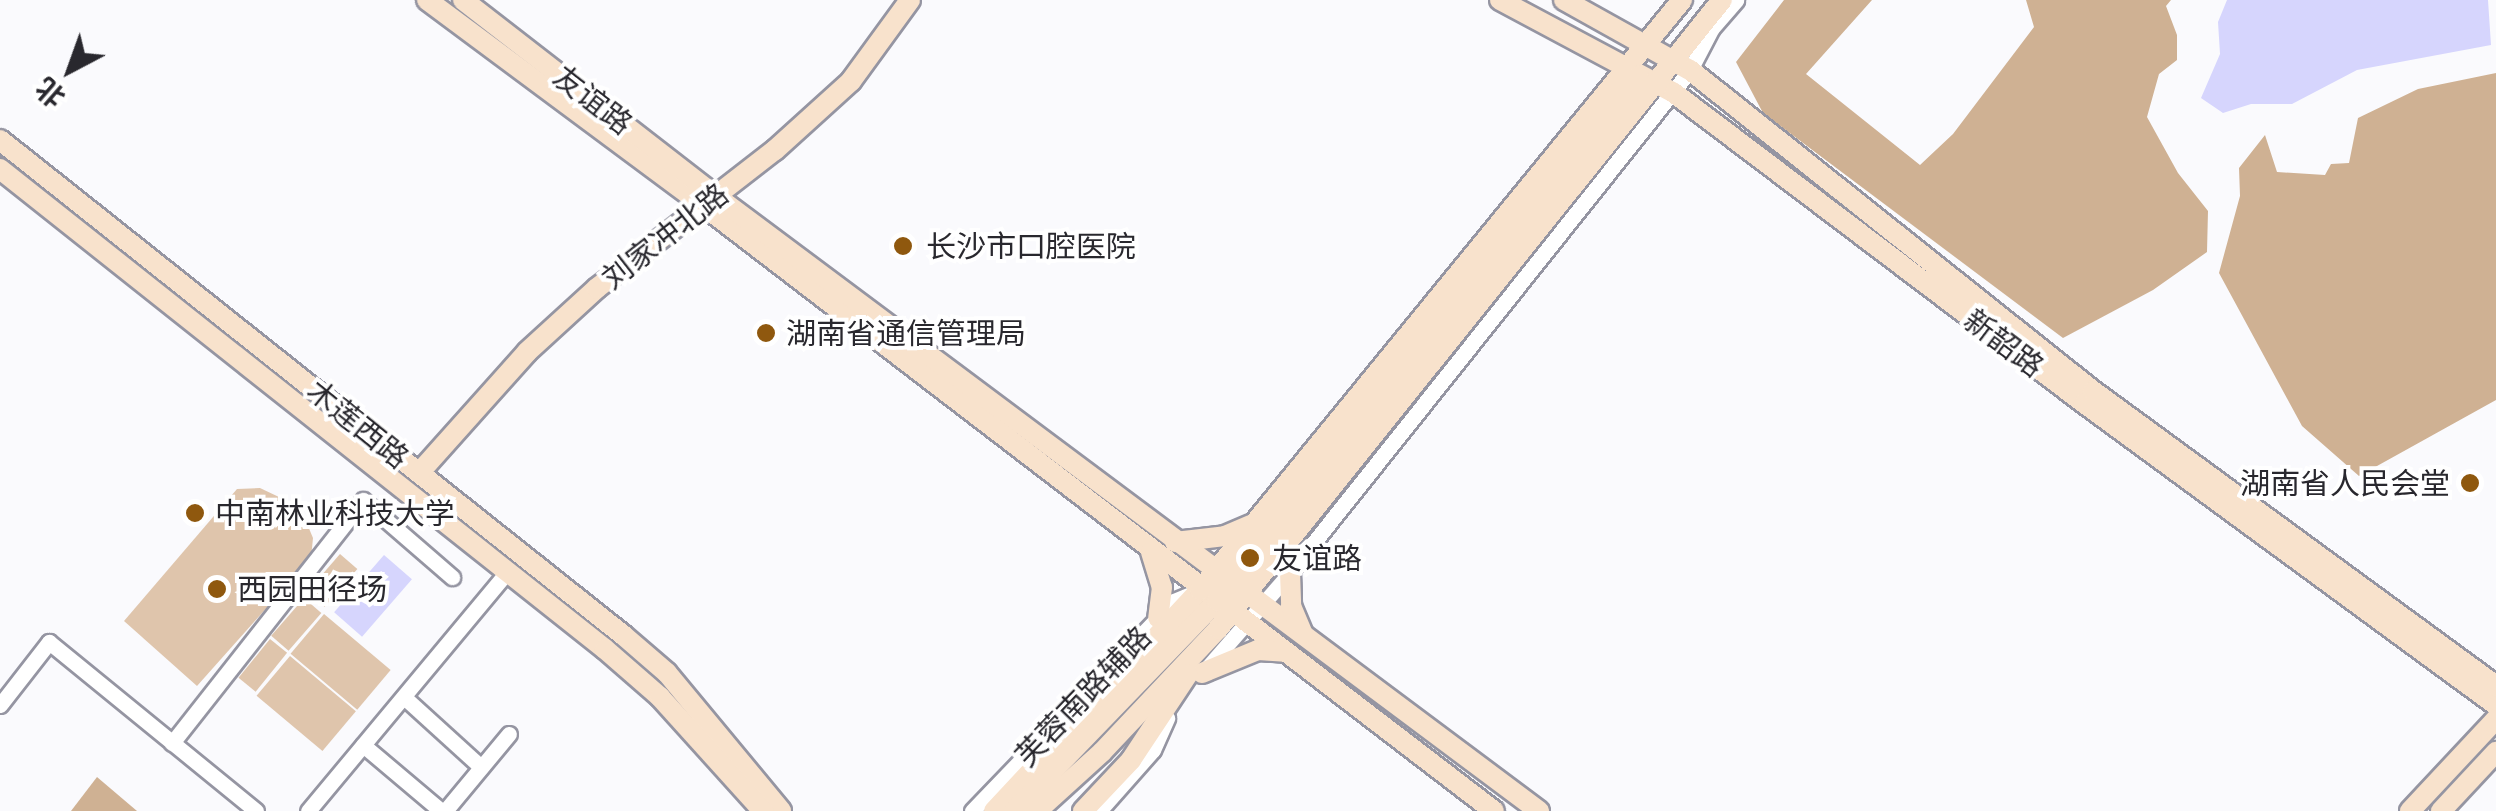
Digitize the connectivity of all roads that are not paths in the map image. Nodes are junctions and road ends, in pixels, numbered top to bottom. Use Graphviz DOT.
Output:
graph roads {
  1 [pos="464,0"];
  2 [pos="897,0"];
  3 [pos="910,0"];
  4 [pos="1500,0"];
  5 [pos="1564,0"];
  6 [pos="1682,0"];
  7 [pos="1698,0"];
  8 [pos="1722,0"];
  9 [pos="1736,0"];
  10 [pos="433,2"];
  11 [pos="1667,57"];
  12 [pos="1648,79"];
  13 [pos="0,140"];
  14 [pos="0,169"];
  15 [pos="707,199"];
  16 [pos="417,471"];
  17 [pos="1253,524"];
  18 [pos="1175,542"];
  19 [pos="1151,552"];
  20 [pos="508,572"];
  21 [pos="1290,572"];
  22 [pos="452,577"];
  23 [pos="1238,588"];
  24 [pos="1223,611"];
  25 [pos="1158,618"];
  26 [pos="1141,636"];
  27 [pos="1304,636"];
  28 [pos="1284,652"];
  29 [pos="1138,658"];
  30 [pos="1202,673"];
  31 [pos="2496,686"];
  32 [pos="1133,688"];
  33 [pos="404,697"];
  34 [pos="1174,704"];
  35 [pos="2496,705"];
  36 [pos="0,706"];
  37 [pos="2496,718"];
  38 [pos="509,734"];
  39 [pos="1145,742"];
  40 [pos="172,743"];
  41 [pos="363,746"];
  42 [pos="2496,752"];
  43 [pos="481,768"];
  44 [pos="247,808"];
  45 [pos="308,811"];
  46 [pos="443,811"];
  47 [pos="762,811"];
  48 [pos="782,811"];
  49 [pos="972,811"];
  50 [pos="994,811"];
  51 [pos="1014,811"];
  52 [pos="1038,811"];
  53 [pos="1083,811"];
  54 [pos="1099,811"];
  55 [pos="1494,811"];
  56 [pos="1539,811"];
  57 [pos="2410,811"];
  58 [pos="2441,811"];
  1 -- 15 [label="main road, 友谊路"];
  2 -- 15 [label="main road, 刘家冲北路"];
  3 -- 15 [label="main road, 刘家冲北路"];
  4 -- 12 [label="main road, 新韶路"];
  5 -- 11 [label="main road, 新韶路"];
  6 -- 11 [label="main road"];
  7 -- 11 [label="main road"];
  8 -- 11 [label="main road"];
  9 -- 11 [label="street"];
  10 -- 15 [label="main road, 友谊路"];
  11 -- 12 [label="main road"];
  11 -- 12 [label="street"];
  11 -- 31 [label="main road, 新韶路"];
  12 -- 17 [label="main road"];
  12 -- 21 [label="street"];
  12 -- 23 [label="main road"];
  12 -- 35 [label="main road, 新韶路"];
  13 -- 16 [label="main road, 木莲西路"];
  14 -- 20 [label="main road, 木莲西路"];
  15 -- 16 [label="main road, 刘家冲北路"];
  15 -- 18 [label="main road, 友谊路"];
  15 -- 19 [label="main road, 友谊路"];
  16 -- 48 [label="main road, 木莲西路"];
  17 -- 18 [label="main road"];
  17 -- 23 [label="main road"];
  18 -- 23 [label="main road, 友谊路"];
  19 -- 24 [label="main road, 友谊路"];
  19 -- 25 [label="main road"];
  20 -- 33 [label="street"];
  20 -- 47 [label="main road, 木莲西路"];
  21 -- 23 [label="street"];
  21 -- 27 [label="main road"];
  22 -- 40 [label="street"];
  23 -- 24 [label="main road"];
  23 -- 24 [label="street"];
  23 -- 27 [label="main road, 友谊路"];
  24 -- 25 [label="street, 芙蓉南路辅路"];
  24 -- 28 [label="main road, 友谊路"];
  24 -- 29 [label="main road"];
  24 -- 30 [label="street"];
  24 -- 32 [label="main road"];
  24 -- 39 [label="main road"];
  24 -- 52 [label="main road"];
  25 -- 26 [label="street, 芙蓉南路辅路"];
  26 -- 29 [label="main road"];
  26 -- 49 [label="street, 芙蓉南路辅路"];
  27 -- 56 [label="main road, 友谊路"];
  28 -- 30 [label="main road"];
  28 -- 55 [label="main road, 友谊路"];
  29 -- 32 [label="main road"];
  29 -- 50 [label="main road"];
  30 -- 34 [label="street"];
  32 -- 51 [label="main road"];
  33 -- 41 [label="street"];
  33 -- 43 [label="street"];
  34 -- 39 [label="main road"];
  34 -- 54 [label="street"];
  36 -- 40 [label="street"];
  37 -- 57 [label="main road"];
  38 -- 43 [label="street"];
  39 -- 53 [label="main road"];
  40 -- 44 [label="street"];
  41 -- 45 [label="street"];
  41 -- 46 [label="street"];
  42 -- 58 [label="main road"];
  43 -- 46 [label="street"];
}
